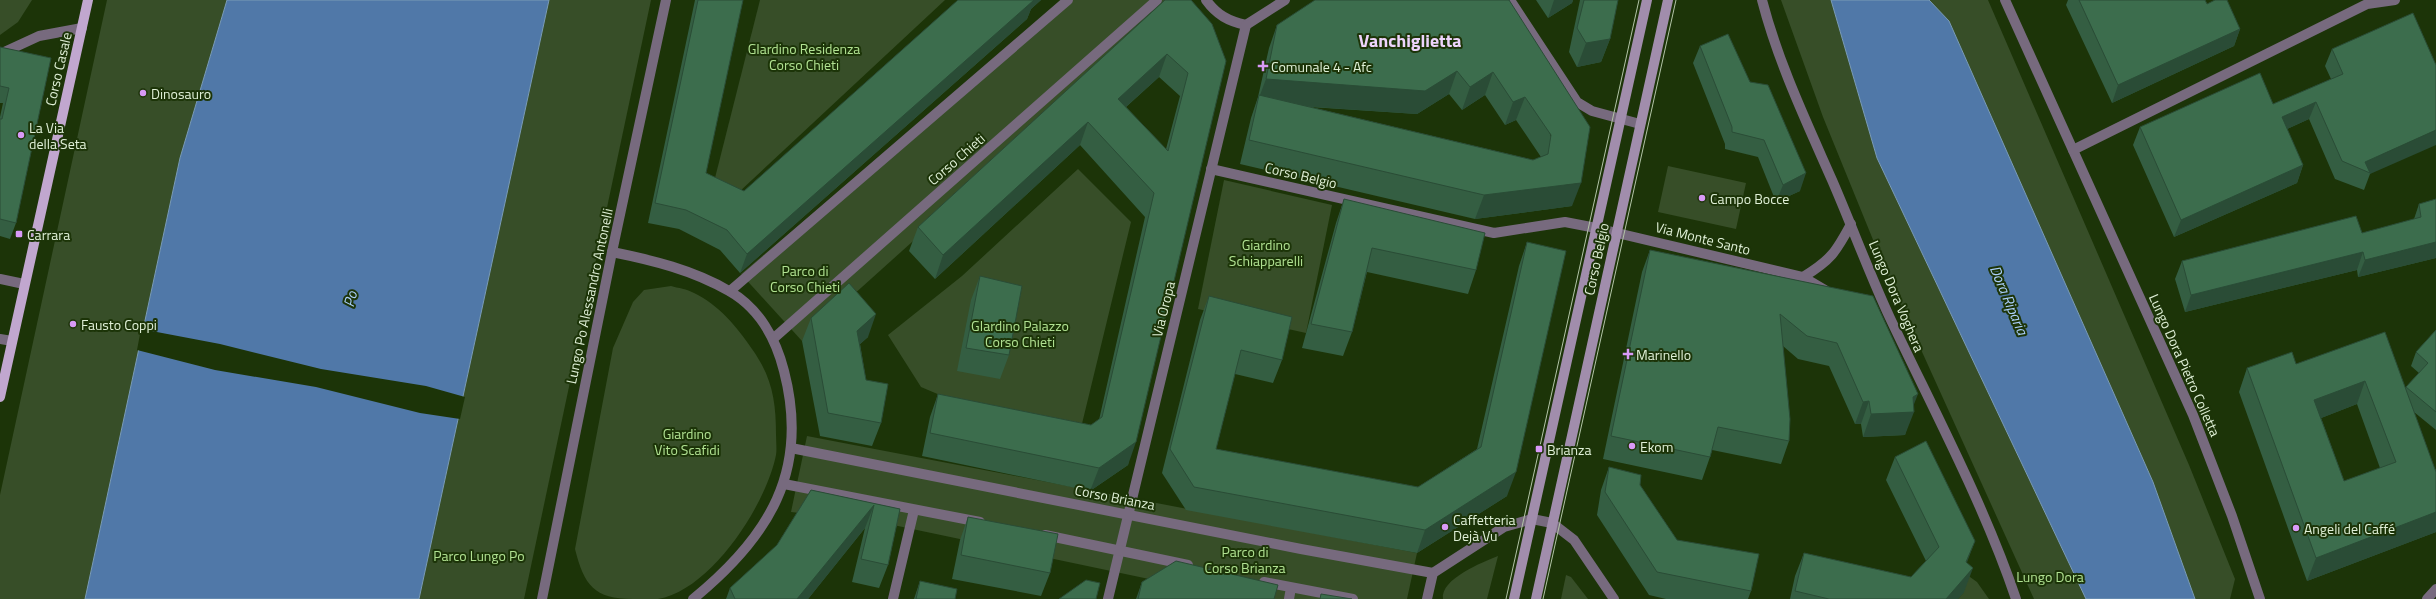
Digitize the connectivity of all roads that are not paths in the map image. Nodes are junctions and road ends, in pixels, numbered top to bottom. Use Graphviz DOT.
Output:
graph roads {
  1 [pos="88,0"];
  2 [pos="666,0"];
  3 [pos="1068,0"];
  4 [pos="1157,0"];
  5 [pos="1206,0"];
  6 [pos="1285,0"];
  7 [pos="1510,0"];
  8 [pos="1647,0"];
  9 [pos="1668,0"];
  10 [pos="1762,0"];
  11 [pos="2005,0"];
  12 [pos="2394,0"];
  13 [pos="1246,25"];
  14 [pos="82,28"];
  15 [pos="0,54"];
  16 [pos="1621,119"];
  17 [pos="1640,124"];
  18 [pos="2073,150"];
  19 [pos="1211,169"];
  20 [pos="1852,224"];
  21 [pos="1596,228"];
  22 [pos="1616,232"];
  23 [pos="612,252"];
  24 [pos="1803,277"];
  25 [pos="0,279"];
  26 [pos="24,284"];
  27 [pos="730,291"];
  28 [pos="1838,293"];
  29 [pos="1872,303"];
  30 [pos="1885,307"];
  31 [pos="774,338"];
  32 [pos="0,339"];
  33 [pos="12,341"];
  34 [pos="0,398"];
  35 [pos="791,448"];
  36 [pos="784,484"];
  37 [pos="914,510"];
  38 [pos="1128,513"];
  39 [pos="1532,519"];
  40 [pos="990,524"];
  41 [pos="1552,524"];
  42 [pos="1036,533"];
  43 [pos="1119,550"];
  44 [pos="1202,568"];
  45 [pos="1433,573"];
  46 [pos="1254,579"];
  47 [pos="1291,588"];
  48 [pos="2436,589"];
  49 [pos="2260,598"];
  50 [pos="542,599"];
  51 [pos="693,599"];
  52 [pos="893,599"];
  53 [pos="1108,599"];
  54 [pos="1289,599"];
  55 [pos="1353,599"];
  56 [pos="1426,599"];
  57 [pos="1514,599"];
  58 [pos="1536,599"];
  59 [pos="1614,599"];
  60 [pos="2016,599"];
  61 [pos="2427,599"];
  1 -- 14 [label="main road, Corso Casale"];
  2 -- 23 [label="street, Lungo Po Alessandro Antonelli"];
  3 -- 27 [label="street"];
  4 -- 31 [label="street, Corso Chieti"];
  5 -- 13 [label="street"];
  6 -- 13 [label="street"];
  7 -- 16 [label="street"];
  8 -- 16 [label="main road, Corso Belgio"];
  9 -- 17 [label="main road, Corso Belgio"];
  10 -- 20 [label="street, Lungo Dora Voghera"];
  11 -- 18 [label="street, Lungo Dora Pietro Colletta"];
  12 -- 18 [label="street"];
  13 -- 19 [label="street, Via Oropa"];
  14 -- 15 [label="street, Corso Casale"];
  14 -- 26 [label="main road, Corso Casale"];
  16 -- 17 [label="street"];
  16 -- 21 [label="main road, Corso Belgio"];
  17 -- 22 [label="main road, Corso Belgio"];
  18 -- 49 [label="street, Lungo Dora Pietro Colletta"];
  19 -- 21 [label="street, Corso Belgio"];
  19 -- 38 [label="street, Via Oropa"];
  20 -- 24 [label="street"];
  20 -- 30 [label="street, Lungo Dora Voghera"];
  21 -- 22 [label="street, Via Monte Santo"];
  21 -- 39 [label="main road, Corso Belgio"];
  22 -- 24 [label="street, Via Monte Santo"];
  22 -- 41 [label="main road, Corso Belgio"];
  23 -- 27 [label="street"];
  23 -- 50 [label="street, Lungo Po Alessandro Antonelli"];
  24 -- 28 [label="street, Via Monte Santo"];
  25 -- 26 [label="street"];
  26 -- 33 [label="main road, Corso Casale"];
  27 -- 31 [label="street"];
  29 -- 30 [label="street"];
  30 -- 60 [label="street, Lungo Dora Voghera"];
  31 -- 35 [label="street"];
  32 -- 33 [label="street"];
  33 -- 34 [label="main road, Corso Casale"];
  35 -- 36 [label="street"];
  35 -- 38 [label="street, Corso Brianza"];
  36 -- 37 [label="street"];
  36 -- 51 [label="street"];
  37 -- 40 [label="street"];
  37 -- 52 [label="street"];
  38 -- 43 [label="street, Via Oropa"];
  38 -- 45 [label="street, Corso Brianza"];
  39 -- 41 [label="street"];
  39 -- 45 [label="street"];
  39 -- 57 [label="main road, Corso Belgio"];
  41 -- 58 [label="main road, Corso Belgio"];
  41 -- 59 [label="street"];
  42 -- 43 [label="street"];
  43 -- 44 [label="street"];
  43 -- 53 [label="street, Via Oropa"];
  45 -- 56 [label="street"];
  46 -- 47 [label="street"];
  47 -- 54 [label="street"];
  47 -- 55 [label="street"];
  48 -- 61 [label="street"];
}
